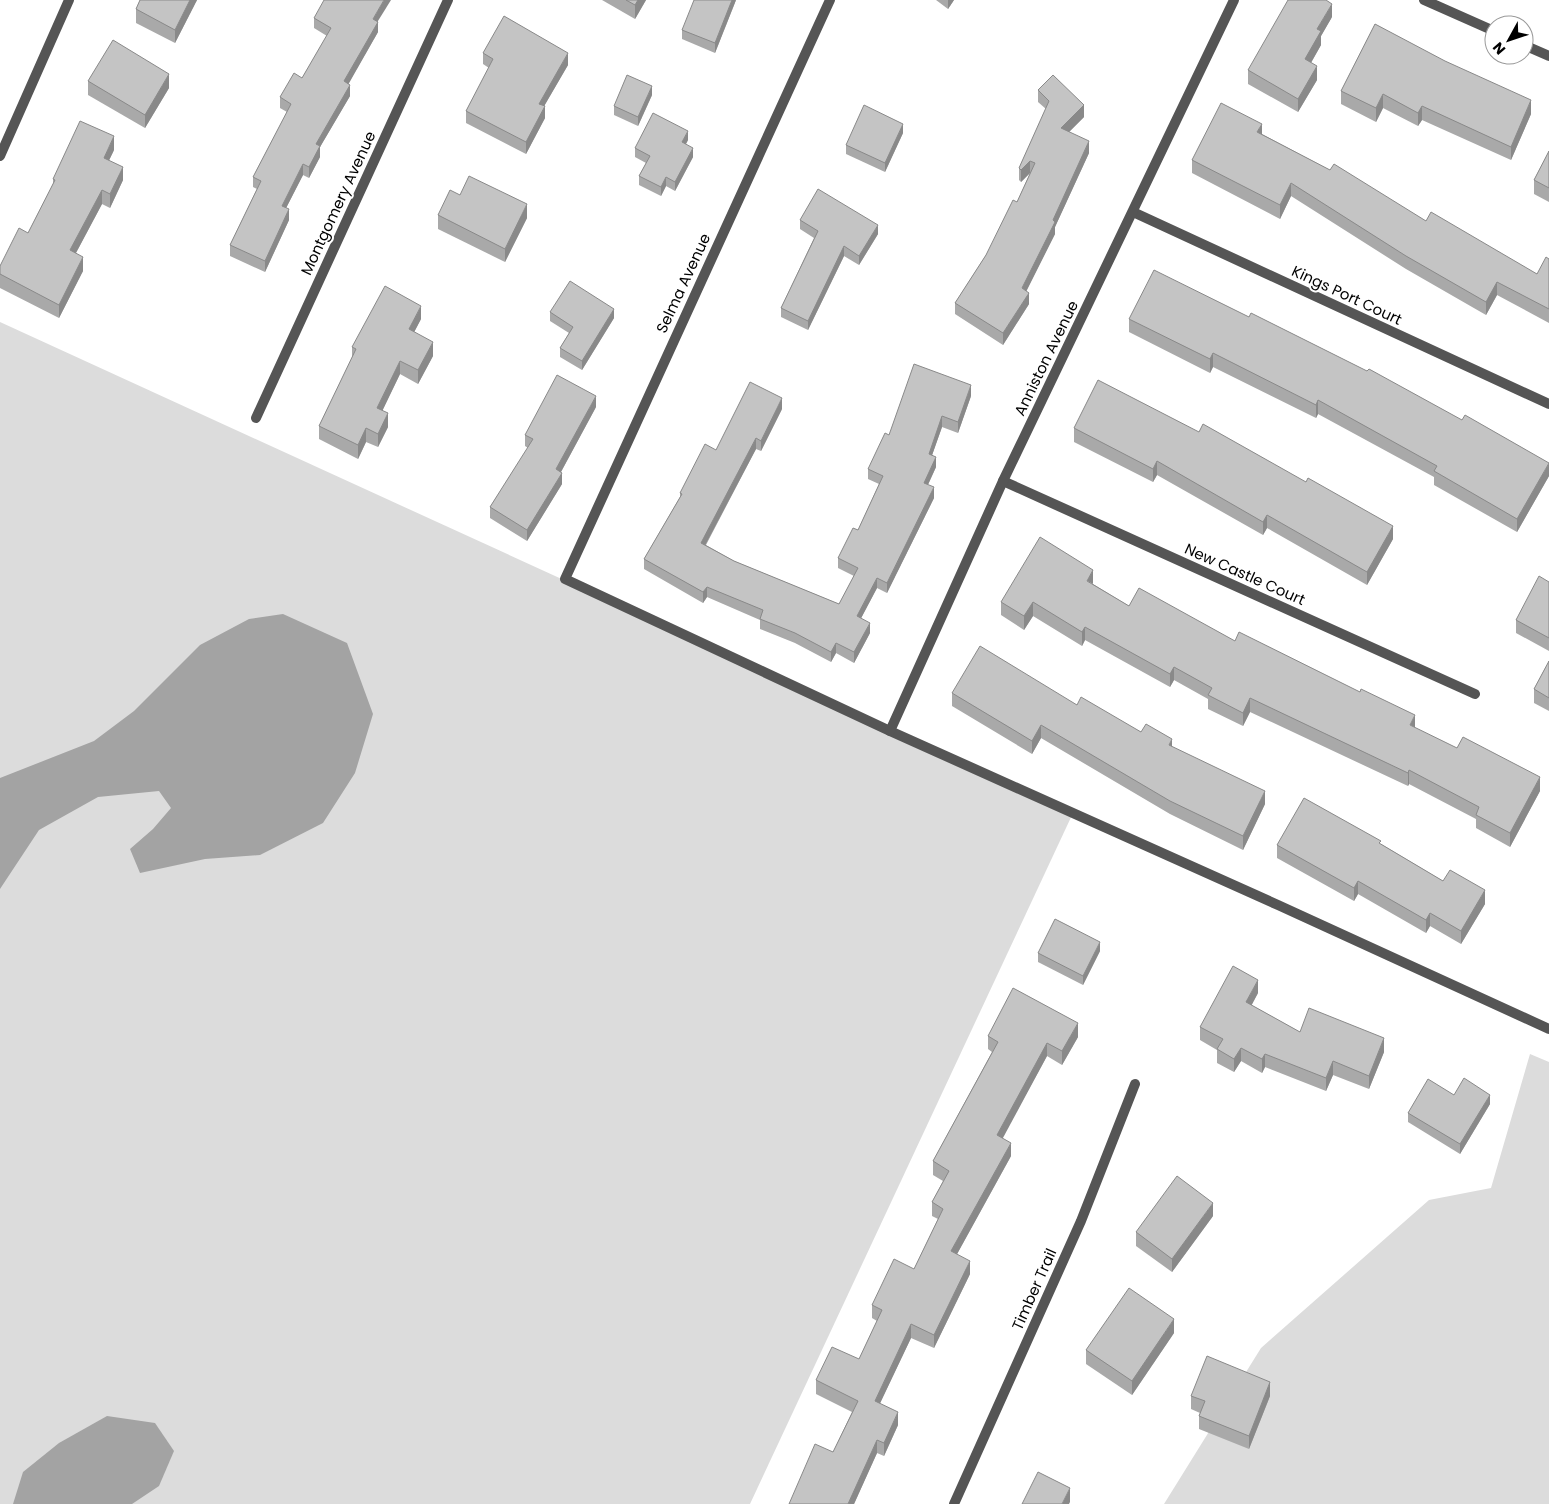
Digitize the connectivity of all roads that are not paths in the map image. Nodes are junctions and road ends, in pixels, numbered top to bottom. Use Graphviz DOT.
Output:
graph roads {
  1 [pos="69,0"];
  2 [pos="448,0"];
  3 [pos="830,0"];
  4 [pos="1234,0"];
  5 [pos="1424,0"];
  6 [pos="1484,27"];
  7 [pos="1534,49"];
  8 [pos="1549,56"];
  9 [pos="0,156"];
  10 [pos="1133,212"];
  11 [pos="1549,404"];
  12 [pos="256,418"];
  13 [pos="1003,481"];
  14 [pos="1475,694"];
  15 [pos="890,731"];
  16 [pos="1549,1029"];
  17 [pos="1135,1084"];
  18 [pos="954,1504"];
  1 -- 9 [label="street"];
  2 -- 12 [label="street, Montgomery Avenue"];
  3 -- 15 [label="street, Selma Avenue"];
  4 -- 10 [label="street, Anniston Avenue"];
  5 -- 6 [label="street"];
  7 -- 8 [label="street"];
  10 -- 11 [label="street, Kings Port Court"];
  10 -- 13 [label="street, Anniston Avenue"];
  13 -- 14 [label="street, New Castle Court"];
  13 -- 15 [label="street, Anniston Avenue"];
  15 -- 16 [label="street"];
  17 -- 18 [label="street, Timber Trail"];
}
